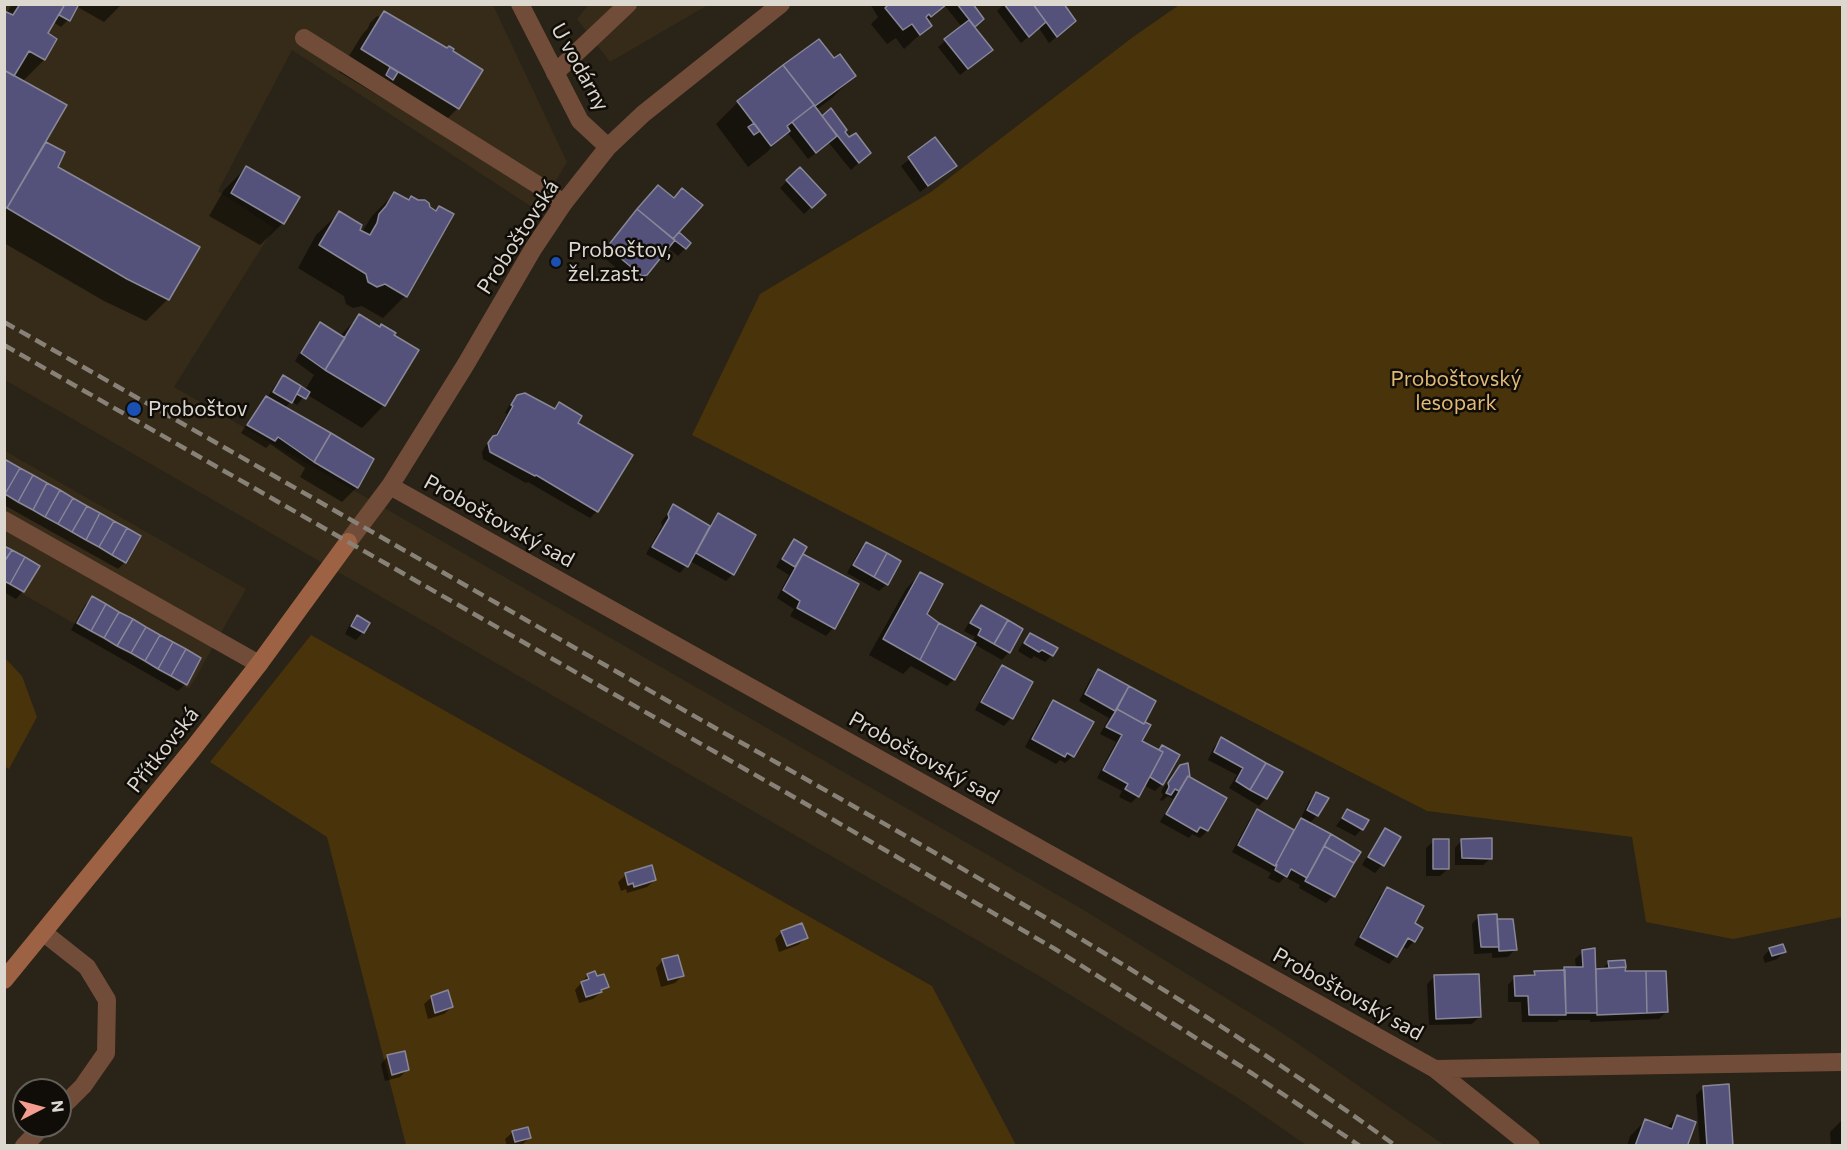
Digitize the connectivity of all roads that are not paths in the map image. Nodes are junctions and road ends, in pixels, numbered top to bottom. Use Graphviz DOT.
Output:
graph roads {
  1 [pos="520,4"];
  2 [pos="628,4"];
  3 [pos="781,4"];
  4 [pos="304,38"];
  5 [pos="555,73"];
  6 [pos="608,147"];
  7 [pos="563,204"];
  8 [pos="390,486"];
  9 [pos="4,520"];
  10 [pos="348,542"];
  11 [pos="259,664"];
  12 [pos="44,933"];
  13 [pos="4,980"];
  14 [pos="1842,1062"];
  15 [pos="1435,1069"];
  16 [pos="72,1098"];
  17 [pos="1531,1146"];
  1 -- 5 [label="street, U vodárny"];
  2 -- 5 [label="street"];
  3 -- 6 [label="street, Proboštovská"];
  4 -- 7 [label="street"];
  5 -- 6 [label="street, U vodárny"];
  6 -- 7 [label="street, Proboštovská"];
  7 -- 8 [label="street, Proboštovská"];
  8 -- 10 [label="street, Proboštovská"];
  8 -- 15 [label="street, Proboštovský sad"];
  9 -- 11 [label="street"];
  10 -- 11 [label="street, Přítkovská"];
  11 -- 12 [label="street, Přítkovská"];
  12 -- 13 [label="street, Přítkovská"];
  12 -- 16 [label="street"];
  14 -- 15 [label="street, Proboštovský sad"];
  15 -- 17 [label="street, Proboštovský sad"];
}
